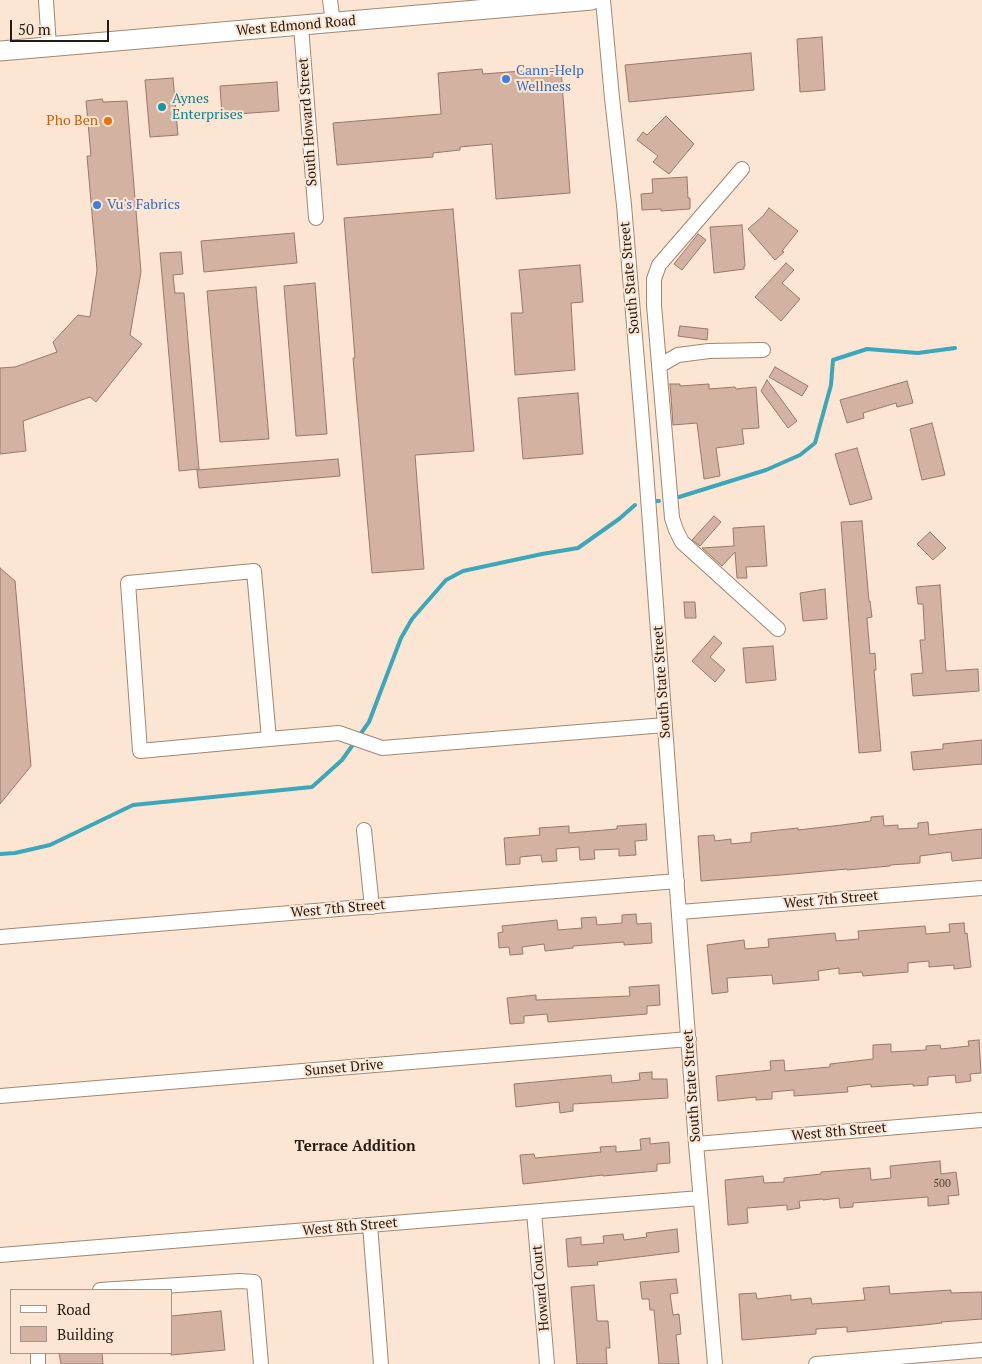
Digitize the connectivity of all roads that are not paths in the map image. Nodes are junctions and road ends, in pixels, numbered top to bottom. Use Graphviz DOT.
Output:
graph roads {
  1 [pos="46,0"];
  2 [pos="330,0"];
  3 [pos="592,0"];
  4 [pos="602,0"];
  5 [pos="333,23"];
  6 [pos="301,26"];
  7 [pos="49,47"];
  8 [pos="0,51"];
  9 [pos="742,169"];
  10 [pos="316,218"];
  11 [pos="763,350"];
  12 [pos="659,366"];
  13 [pos="666,452"];
  14 [pos="645,457"];
  15 [pos="778,629"];
  16 [pos="665,725"];
  17 [pos="269,739"];
  18 [pos="364,830"];
  19 [pos="677,881"];
  20 [pos="982,888"];
  21 [pos="372,907"];
  22 [pos="680,912"];
  23 [pos="0,937"];
  24 [pos="689,1039"];
  25 [pos="0,1096"];
  26 [pos="982,1120"];
  27 [pos="696,1144"];
  28 [pos="700,1198"];
  29 [pos="534,1212"];
  30 [pos="370,1225"];
  31 [pos="0,1255"];
  32 [pos="116,1289"];
  33 [pos="982,1350"];
  34 [pos="261,1364"];
  35 [pos="381,1364"];
  36 [pos="547,1364"];
  37 [pos="716,1364"];
  38 [pos="816,1364"];
  1 -- 7 [label="street"];
  2 -- 5 [label="street"];
  3 -- 5 [label="main road, West Edmond Road"];
  4 -- 14 [label="street, South State Street"];
  5 -- 6 [label="main road, West Edmond Road"];
  6 -- 7 [label="main road, West Edmond Road"];
  6 -- 10 [label="street, South Howard Street"];
  7 -- 8 [label="main road, West Edmond Road"];
  9 -- 12 [label="street"];
  11 -- 12 [label="street"];
  12 -- 13 [label="street"];
  13 -- 14 [label="street"];
  13 -- 15 [label="street"];
  14 -- 16 [label="street, South State Street"];
  16 -- 17 [label="street"];
  16 -- 19 [label="street, South State Street"];
  17 -- 17 [label="street"];
  18 -- 21 [label="street"];
  19 -- 21 [label="street, West 7th Street"];
  19 -- 22 [label="street, South State Street"];
  20 -- 22 [label="street, West 7th Street"];
  21 -- 23 [label="street, West 7th Street"];
  22 -- 24 [label="street, South State Street"];
  24 -- 25 [label="street, Sunset Drive"];
  24 -- 27 [label="street, South State Street"];
  26 -- 27 [label="street, West 8th Street"];
  27 -- 28 [label="street, South State Street"];
  28 -- 29 [label="street, West 8th Street"];
  28 -- 37 [label="street, South State Street"];
  29 -- 30 [label="street, West 8th Street"];
  29 -- 36 [label="street, Howard Court"];
  30 -- 31 [label="street, West 8th Street"];
  30 -- 35 [label="street"];
  32 -- 34 [label="street"];
  33 -- 38 [label="street"];
}
